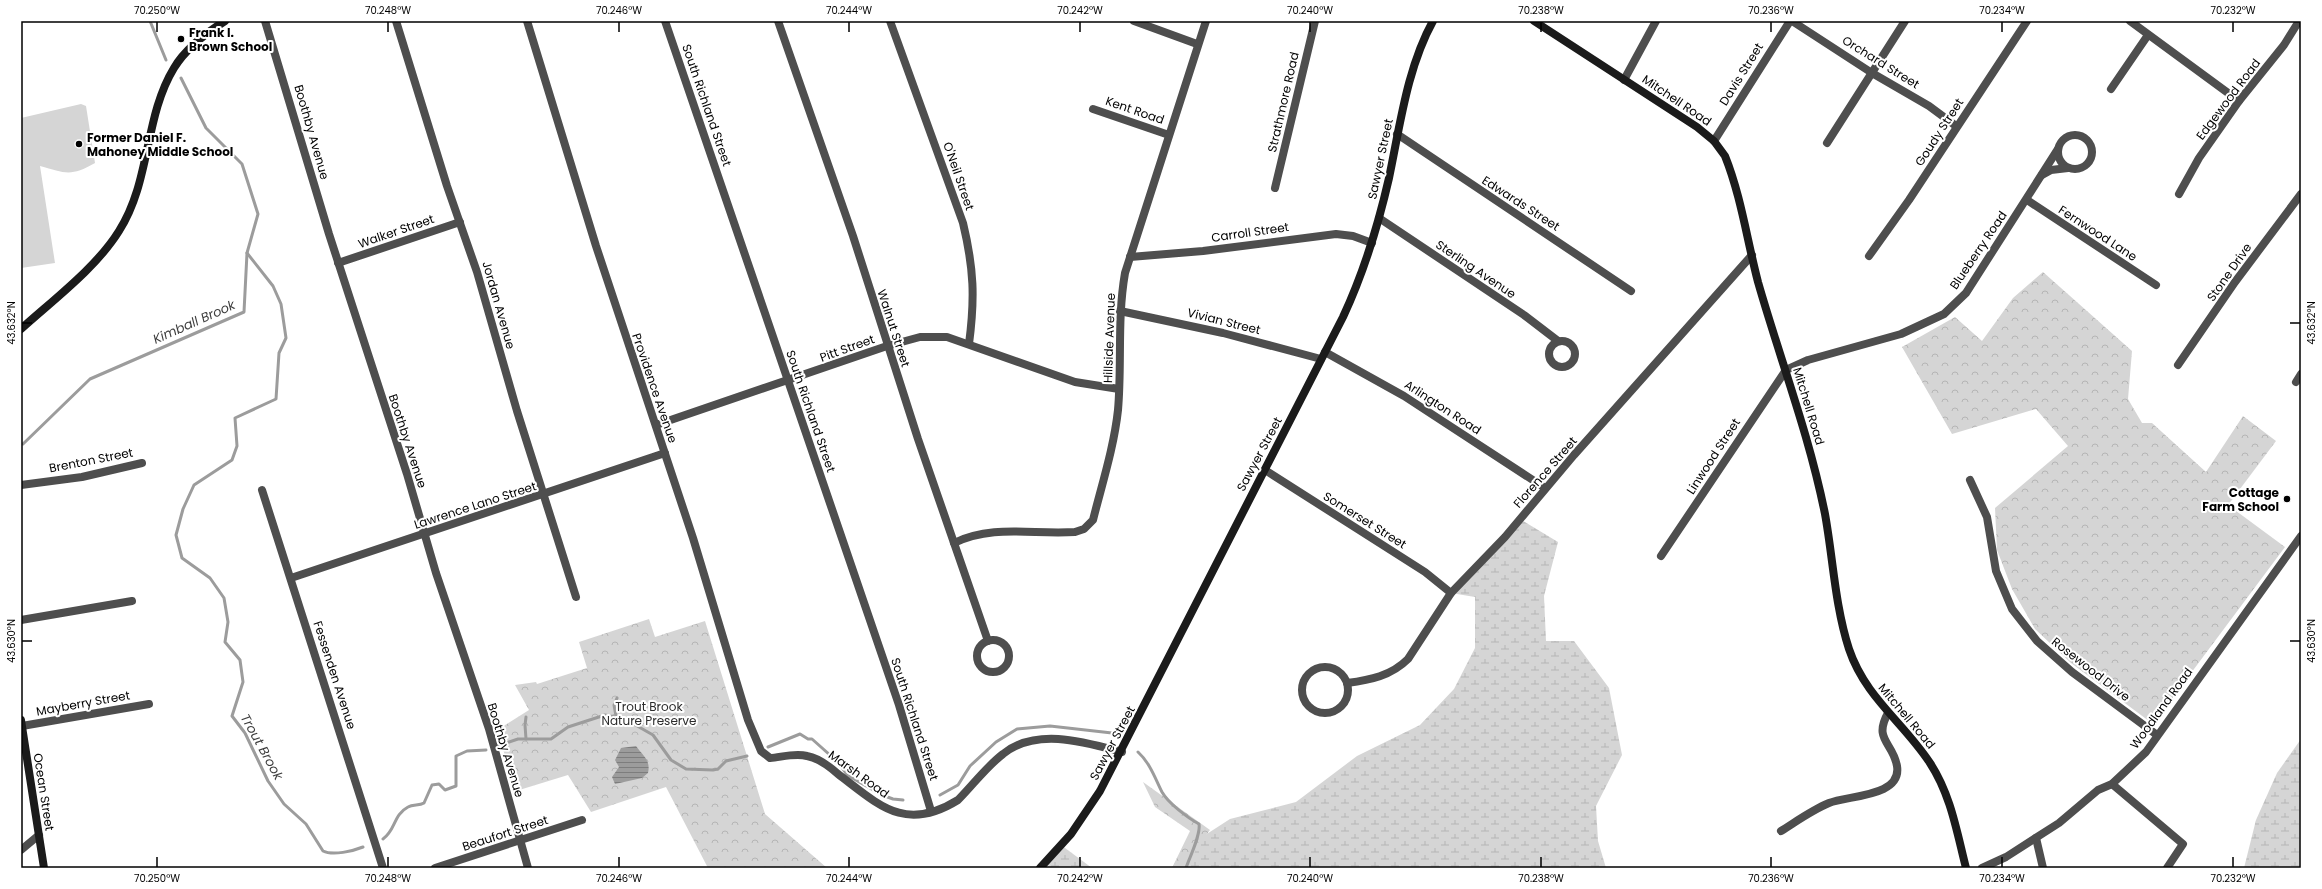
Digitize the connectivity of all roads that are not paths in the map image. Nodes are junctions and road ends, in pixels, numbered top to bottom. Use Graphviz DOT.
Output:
graph roads {
  1 [pos="226,21"];
  2 [pos="266,21"];
  3 [pos="396,21"];
  4 [pos="527,21"];
  5 [pos="665,21"];
  6 [pos="778,21"];
  7 [pos="890,21"];
  8 [pos="1134,21"];
  9 [pos="1206,21"];
  10 [pos="1315,21"];
  11 [pos="1433,21"];
  12 [pos="1534,21"];
  13 [pos="1656,21"];
  14 [pos="1791,21"];
  15 [pos="1905,21"];
  16 [pos="2027,21"];
  17 [pos="2130,21"];
  18 [pos="2299,21"];
  19 [pos="2148,35"];
  20 [pos="1197,44"];
  21 [pos="1872,73"];
  22 [pos="1624,80"];
  23 [pos="2111,89"];
  24 [pos="2239,101"];
  25 [pos="1093,109"];
  26 [pos="1956,126"];
  27 [pos="1397,134"];
  28 [pos="1169,135"];
  29 [pos="1714,141"];
  30 [pos="1827,143"];
  31 [pos="2058,149"];
  32 [pos="2068,168"];
  33 [pos="2042,176"];
  34 [pos="1275,188"];
  35 [pos="2179,194"];
  36 [pos="2301,194"];
  37 [pos="2026,200"];
  38 [pos="1379,218"];
  39 [pos="460,222"];
  40 [pos="1372,244"];
  41 [pos="1752,255"];
  42 [pos="1869,256"];
  43 [pos="1130,257"];
  44 [pos="338,263"];
  45 [pos="2156,285"];
  46 [pos="1631,291"];
  47 [pos="1120,311"];
  48 [pos="21,330"];
  49 [pos="1558,341"];
  50 [pos="969,344"];
  51 [pos="887,346"];
  52 [pos="1323,356"];
  53 [pos="2178,365"];
  54 [pos="1786,370"];
  55 [pos="2301,374"];
  56 [pos="788,382"];
  57 [pos="2296,382"];
  58 [pos="1119,389"];
  59 [pos="656,426"];
  60 [pos="665,453"];
  61 [pos="142,463"];
  62 [pos="1265,470"];
  63 [pos="1970,480"];
  64 [pos="21,485"];
  65 [pos="1545,488"];
  66 [pos="262,490"];
  67 [pos="545,495"];
  68 [pos="424,534"];
  69 [pos="2301,536"];
  70 [pos="954,543"];
  71 [pos="1661,556"];
  72 [pos="291,578"];
  73 [pos="1451,593"];
  74 [pos="576,597"];
  75 [pos="132,601"];
  76 [pos="21,620"];
  77 [pos="988,641"];
  78 [pos="1347,683"];
  79 [pos="149,704"];
  80 [pos="1888,713"];
  81 [pos="22,723"];
  82 [pos="2157,734"];
  83 [pos="1122,752"];
  84 [pos="770,758"];
  85 [pos="2112,784"];
  86 [pos="931,811"];
  87 [pos="582,820"];
  88 [pos="1781,831"];
  89 [pos="39,836"];
  90 [pos="2036,838"];
  91 [pos="521,842"];
  92 [pos="21,850"];
  93 [pos="44,868"];
  94 [pos="383,868"];
  95 [pos="435,868"];
  96 [pos="528,868"];
  97 [pos="1040,868"];
  98 [pos="1966,868"];
  99 [pos="1982,868"];
  100 [pos="2043,868"];
  101 [pos="2167,868"];
  1 -- 48 [label="street"];
  2 -- 44 [label="street, Boothby Avenue"];
  3 -- 39 [label="street, Jordan Avenue"];
  4 -- 59 [label="street, Providence Avenue"];
  5 -- 56 [label="street, South Richland Street"];
  6 -- 51 [label="street, Walnut Street"];
  7 -- 50 [label="street, O'Neil Street"];
  8 -- 20 [label="street"];
  9 -- 20 [label="street, Hillside Avenue"];
  10 -- 34 [label="street, Strathmore Road"];
  11 -- 27 [label="street, Sawyer Street"];
  12 -- 22 [label="street, Mitchell Road"];
  13 -- 22 [label="street"];
  14 -- 21 [label="street, Orchard Street"];
  14 -- 29 [label="street, Davis Street"];
  15 -- 21 [label="street"];
  16 -- 26 [label="street, Goudy Street"];
  17 -- 19 [label="street"];
  18 -- 24 [label="street, Edgewood Road"];
  19 -- 23 [label="street"];
  19 -- 24 [label="street"];
  20 -- 28 [label="street, Hillside Avenue"];
  21 -- 26 [label="street, Orchard Street"];
  21 -- 30 [label="street"];
  22 -- 29 [label="street, Mitchell Road"];
  24 -- 35 [label="street, Edgewood Road"];
  25 -- 28 [label="street, Kent Road"];
  26 -- 42 [label="street, Goudy Street"];
  27 -- 38 [label="street, Sawyer Street"];
  27 -- 46 [label="street, Edwards Street"];
  28 -- 43 [label="street, Hillside Avenue"];
  29 -- 41 [label="street, Mitchell Road"];
  31 -- 32 [label="street"];
  31 -- 32 [label="street, Blueberry Road"];
  31 -- 33 [label="street, Blueberry Road"];
  32 -- 33 [label="street, Blueberry Road"];
  33 -- 37 [label="street, Blueberry Road"];
  36 -- 53 [label="street, Stone Drive"];
  37 -- 45 [label="street, Fernwood Lane"];
  37 -- 54 [label="street, Blueberry Road"];
  38 -- 40 [label="street, Sawyer Street"];
  38 -- 49 [label="street, Sterling Avenue"];
  39 -- 44 [label="street, Walker Street"];
  39 -- 67 [label="street, Jordan Avenue"];
  40 -- 43 [label="street, Carroll Street"];
  40 -- 52 [label="street, Sawyer Street"];
  41 -- 54 [label="street, Mitchell Road"];
  41 -- 65 [label="street, Florence Street"];
  43 -- 47 [label="street, Hillside Avenue"];
  44 -- 68 [label="street, Boothby Avenue"];
  47 -- 52 [label="street, Vivian Street"];
  47 -- 58 [label="street, Hillside Avenue"];
  50 -- 51 [label="street, Pitt Street"];
  50 -- 58 [label="street, Pitt Street"];
  51 -- 56 [label="street, Pitt Street"];
  51 -- 70 [label="street, Walnut Street"];
  52 -- 62 [label="street, Sawyer Street"];
  52 -- 65 [label="street, Arlington Road"];
  54 -- 71 [label="street, Linwood Street"];
  54 -- 80 [label="street, Mitchell Road"];
  55 -- 57 [label="street"];
  56 -- 59 [label="street, Pitt Street"];
  56 -- 86 [label="street, South Richland Street"];
  58 -- 70 [label="street, Hillside Avenue"];
  59 -- 60 [label="street, Providence Avenue"];
  60 -- 67 [label="street, Lawrence Lano Street"];
  60 -- 84 [label="street, Providence Avenue"];
  61 -- 64 [label="street, Brenton Street"];
  62 -- 73 [label="street, Somerset Street"];
  62 -- 83 [label="street, Sawyer Street"];
  63 -- 82 [label="street, Rosewood Drive"];
  65 -- 73 [label="street, Florence Street"];
  66 -- 72 [label="street, Fessenden Avenue"];
  67 -- 68 [label="street, Lawrence Lano Street"];
  67 -- 74 [label="street, Jordan Avenue"];
  68 -- 72 [label="street, Lawrence Lano Street"];
  68 -- 91 [label="street, Boothby Avenue"];
  69 -- 82 [label="street, Woodland Road"];
  70 -- 77 [label="street, Walnut Street"];
  72 -- 94 [label="street, Fessenden Avenue"];
  73 -- 78 [label="street, Florence Street"];
  75 -- 76 [label="street"];
  78 -- 78 [label="street"];
  79 -- 81 [label="street, Mayberry Street"];
  80 -- 88 [label="street"];
  80 -- 98 [label="street, Mitchell Road"];
  81 -- 89 [label="street, Ocean Street"];
  82 -- 85 [label="street, Woodland Road"];
  83 -- 86 [label="street, Marsh Road"];
  83 -- 97 [label="street, Sawyer Street"];
  84 -- 86 [label="street, Marsh Road"];
  85 -- 90 [label="street, Woodland Road"];
  85 -- 101 [label="street"];
  87 -- 91 [label="street, Beaufort Street"];
  89 -- 92 [label="street"];
  89 -- 93 [label="street, Ocean Street"];
  90 -- 99 [label="street, Woodland Road"];
  90 -- 100 [label="street"];
  91 -- 95 [label="street, Beaufort Street"];
  91 -- 96 [label="street, Boothby Avenue"];
}
